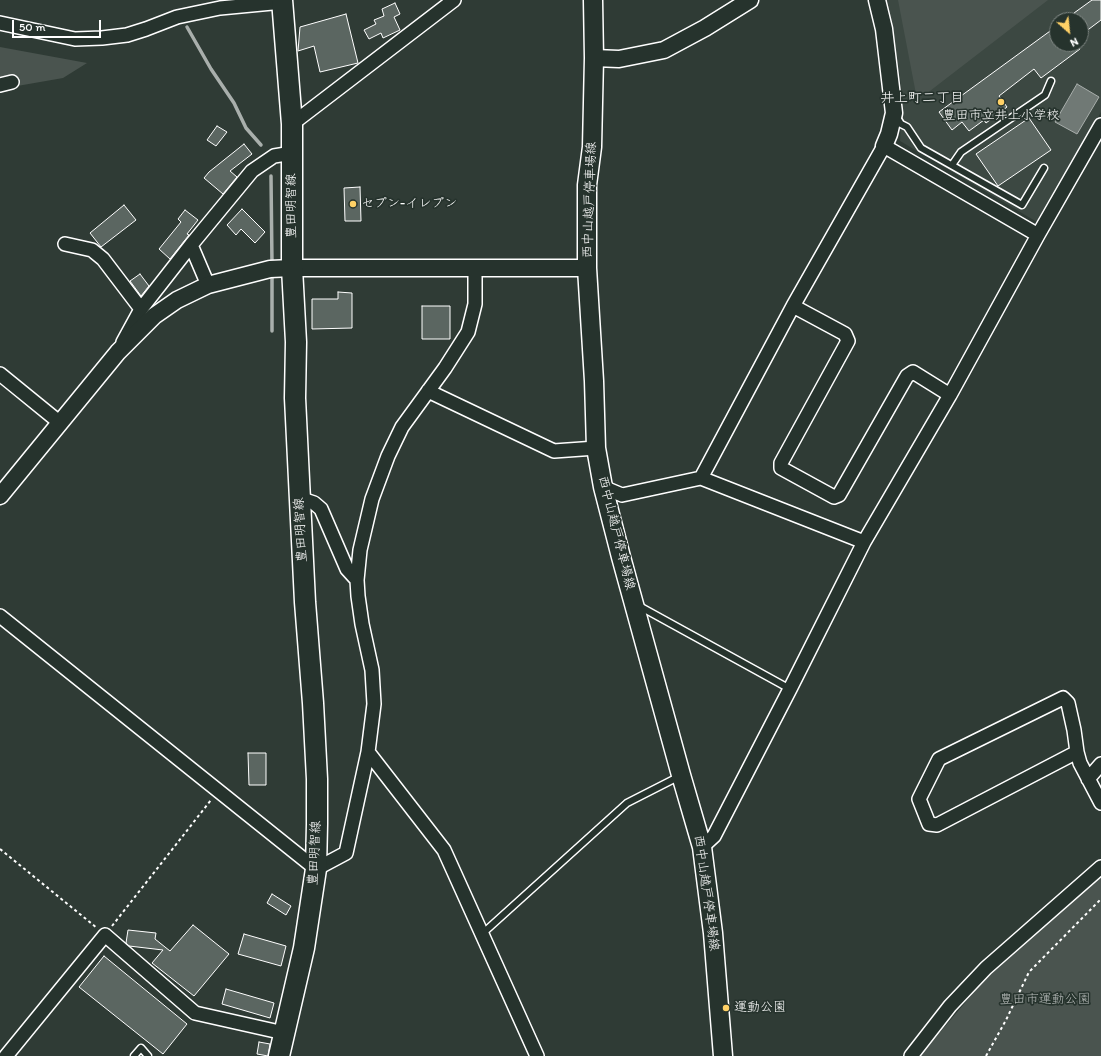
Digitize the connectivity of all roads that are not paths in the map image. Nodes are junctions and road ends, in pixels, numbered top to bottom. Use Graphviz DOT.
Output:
graph roads {
  1 [pos="454,0"];
  2 [pos="593,0"];
  3 [pos="750,0"];
  4 [pos="877,0"];
  5 [pos="282,1"];
  6 [pos="0,23"];
  7 [pos="594,58"];
  8 [pos="1051,81"];
  9 [pos="894,113"];
  10 [pos="292,124"];
  11 [pos="1101,125"];
  12 [pos="884,146"];
  13 [pos="292,153"];
  14 [pos="952,165"];
  15 [pos="1044,168"];
  16 [pos="1038,235"];
  17 [pos="65,244"];
  18 [pos="191,245"];
  19 [pos="292,268"];
  20 [pos="474,268"];
  21 [pos="587,268"];
  22 [pos="208,285"];
  23 [pos="793,306"];
  24 [pos="141,309"];
  25 [pos="118,352"];
  26 [pos="0,374"];
  27 [pos="428,391"];
  28 [pos="950,395"];
  29 [pos="59,422"];
  30 [pos="596,448"];
  31 [pos="701,478"];
  32 [pos="603,487"];
  33 [pos="0,496"];
  34 [pos="299,498"];
  35 [pos="864,542"];
  36 [pos="357,580"];
  37 [pos="634,604"];
  38 [pos="0,616"];
  39 [pos="790,688"];
  40 [pos="368,752"];
  41 [pos="1076,752"];
  42 [pos="1101,764"];
  43 [pos="681,775"];
  44 [pos="1088,779"];
  45 [pos="1101,803"];
  46 [pos="702,847"];
  47 [pos="1101,867"];
  48 [pos="316,869"];
  49 [pos="481,934"];
  50 [pos="284,1033"];
  51 [pos="6,1056"];
  52 [pos="134,1056"];
  53 [pos="148,1056"];
  54 [pos="279,1056"];
  55 [pos="537,1056"];
  56 [pos="722,1056"];
  57 [pos="911,1056"];
  1 -- 10 [label="street"];
  2 -- 7 [label="main road, 西中山越戸停車場線"];
  3 -- 7 [label="street"];
  4 -- 9 [label="street"];
  5 -- 6 [label="street"];
  5 -- 10 [label="main road, 豊田明智線"];
  7 -- 21 [label="main road, 西中山越戸停車場線"];
  8 -- 14 [label="lane"];
  9 -- 12 [label="street"];
  9 -- 14 [label="lane"];
  10 -- 13 [label="main road, 豊田明智線"];
  11 -- 16 [label="street"];
  12 -- 16 [label="street"];
  12 -- 23 [label="street"];
  13 -- 18 [label="street"];
  13 -- 19 [label="main road, 豊田明智線"];
  14 -- 15 [label="lane"];
  16 -- 28 [label="street"];
  17 -- 24 [label="street"];
  18 -- 22 [label="street"];
  18 -- 24 [label="street"];
  19 -- 20 [label="street"];
  19 -- 22 [label="street"];
  19 -- 34 [label="main road, 豊田明智線"];
  20 -- 21 [label="street"];
  20 -- 27 [label="street"];
  21 -- 30 [label="main road, 西中山越戸停車場線"];
  22 -- 25 [label="street"];
  23 -- 28 [label="street"];
  23 -- 31 [label="street"];
  24 -- 25 [label="street"];
  25 -- 29 [label="street"];
  26 -- 29 [label="street"];
  27 -- 30 [label="street"];
  27 -- 36 [label="street"];
  28 -- 35 [label="street"];
  29 -- 33 [label="street"];
  30 -- 32 [label="main road, 西中山越戸停車場線"];
  31 -- 32 [label="street"];
  31 -- 35 [label="street"];
  32 -- 37 [label="main road, 西中山越戸停車場線"];
  34 -- 36 [label="street"];
  34 -- 48 [label="main road, 豊田明智線"];
  35 -- 39 [label="street"];
  36 -- 40 [label="street"];
  37 -- 39 [label="lane"];
  37 -- 43 [label="main road, 西中山越戸停車場線"];
  38 -- 48 [label="street"];
  39 -- 46 [label="street"];
  40 -- 48 [label="street"];
  40 -- 49 [label="street"];
  41 -- 41 [label="street"];
  41 -- 44 [label="street"];
  42 -- 44 [label="street"];
  43 -- 46 [label="main road, 西中山越戸停車場線"];
  43 -- 49 [label="lane"];
  44 -- 45 [label="street"];
  46 -- 56 [label="main road, 西中山越戸停車場線"];
  47 -- 57 [label="street"];
  48 -- 50 [label="main road, 豊田明智線"];
  49 -- 55 [label="street"];
  50 -- 51 [label="street"];
  50 -- 54 [label="main road, 豊田明智線"];
  52 -- 53 [label="lane"];
}
